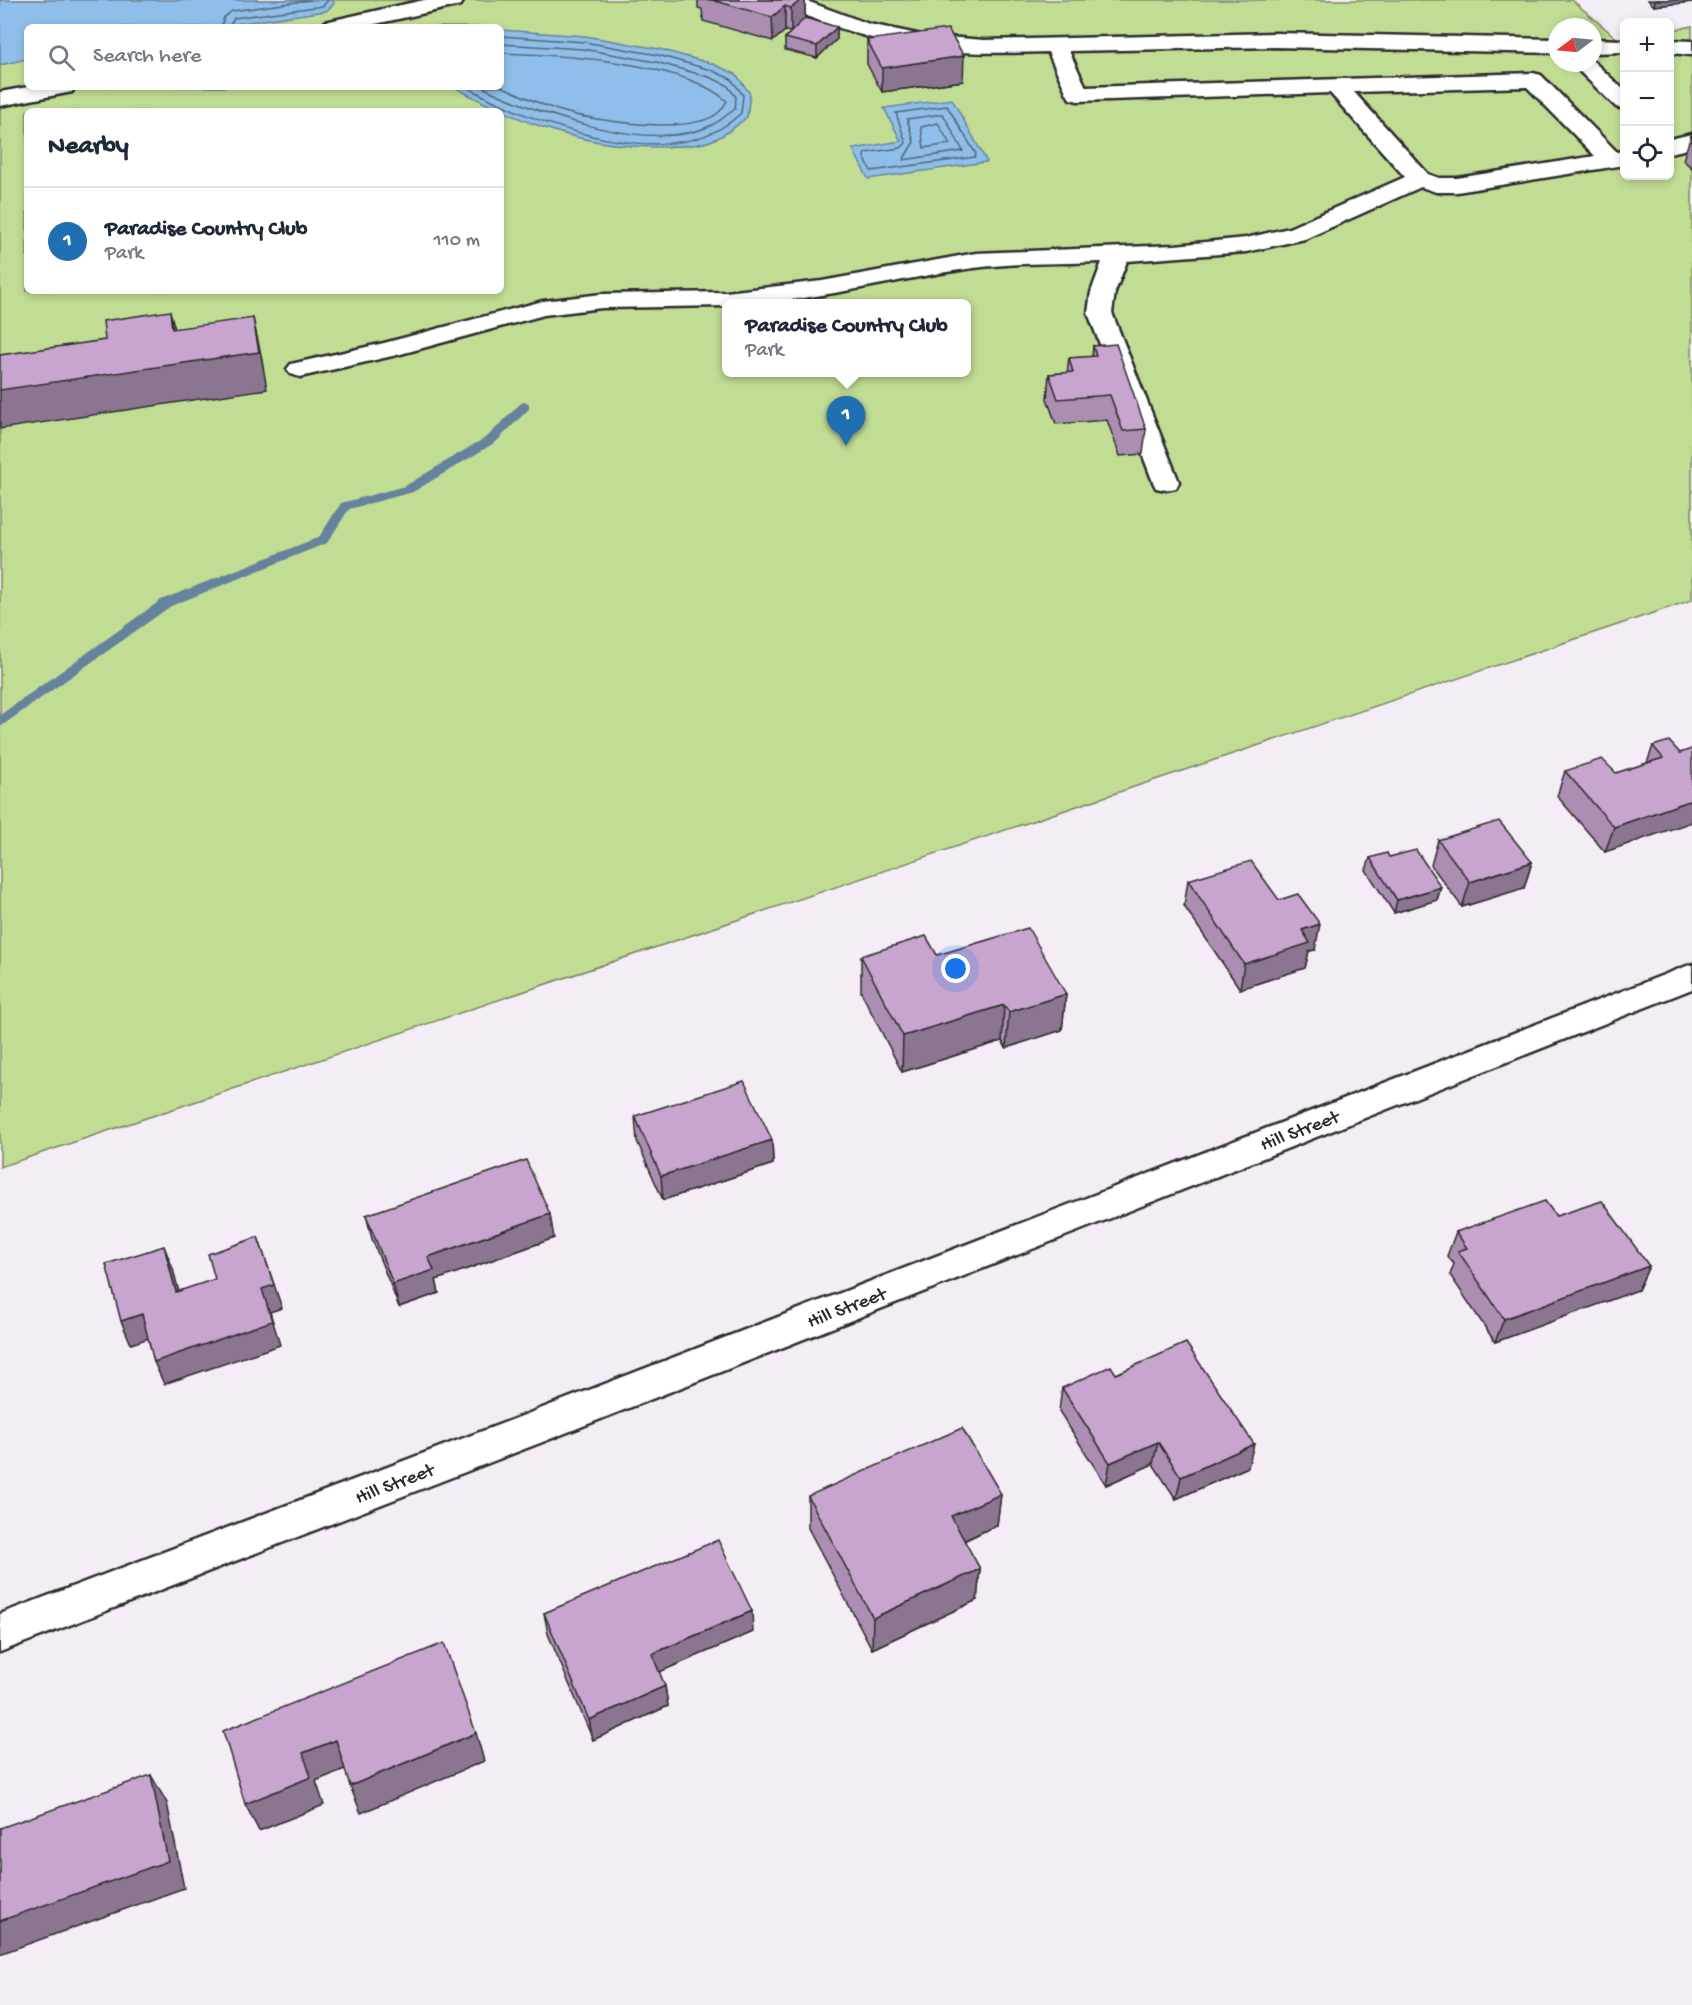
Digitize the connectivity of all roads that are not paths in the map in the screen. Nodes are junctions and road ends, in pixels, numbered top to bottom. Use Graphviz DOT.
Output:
graph roads {
  1 [pos="453,0"];
  2 [pos="784,0"];
  3 [pos="346,24"];
  4 [pos="1056,46"];
  5 [pos="1548,46"];
  6 [pos="1602,46"];
  7 [pos="1620,46"];
  8 [pos="1674,47"];
  9 [pos="1692,48"];
  10 [pos="1592,72"];
  11 [pos="1335,85"];
  12 [pos="47,90"];
  13 [pos="1620,98"];
  14 [pos="0,99"];
  15 [pos="1618,159"];
  16 [pos="1420,179"];
  17 [pos="1117,255"];
  18 [pos="722,299"];
  19 [pos="726,299"];
  20 [pos="300,369"];
  21 [pos="1167,482"];
  22 [pos="1692,976"];
  23 [pos="0,1633"];
  1 -- 3 [label="street"];
  2 -- 4 [label="street"];
  4 -- 5 [label="street"];
  4 -- 11 [label="street"];
  6 -- 7 [label="street"];
  8 -- 9 [label="street"];
  10 -- 13 [label="street"];
  11 -- 15 [label="street"];
  11 -- 16 [label="street"];
  12 -- 14 [label="street"];
  15 -- 16 [label="street"];
  16 -- 17 [label="street"];
  17 -- 19 [label="street"];
  17 -- 21 [label="street"];
  18 -- 20 [label="street"];
  22 -- 23 [label="street, Hill Street"];
}
